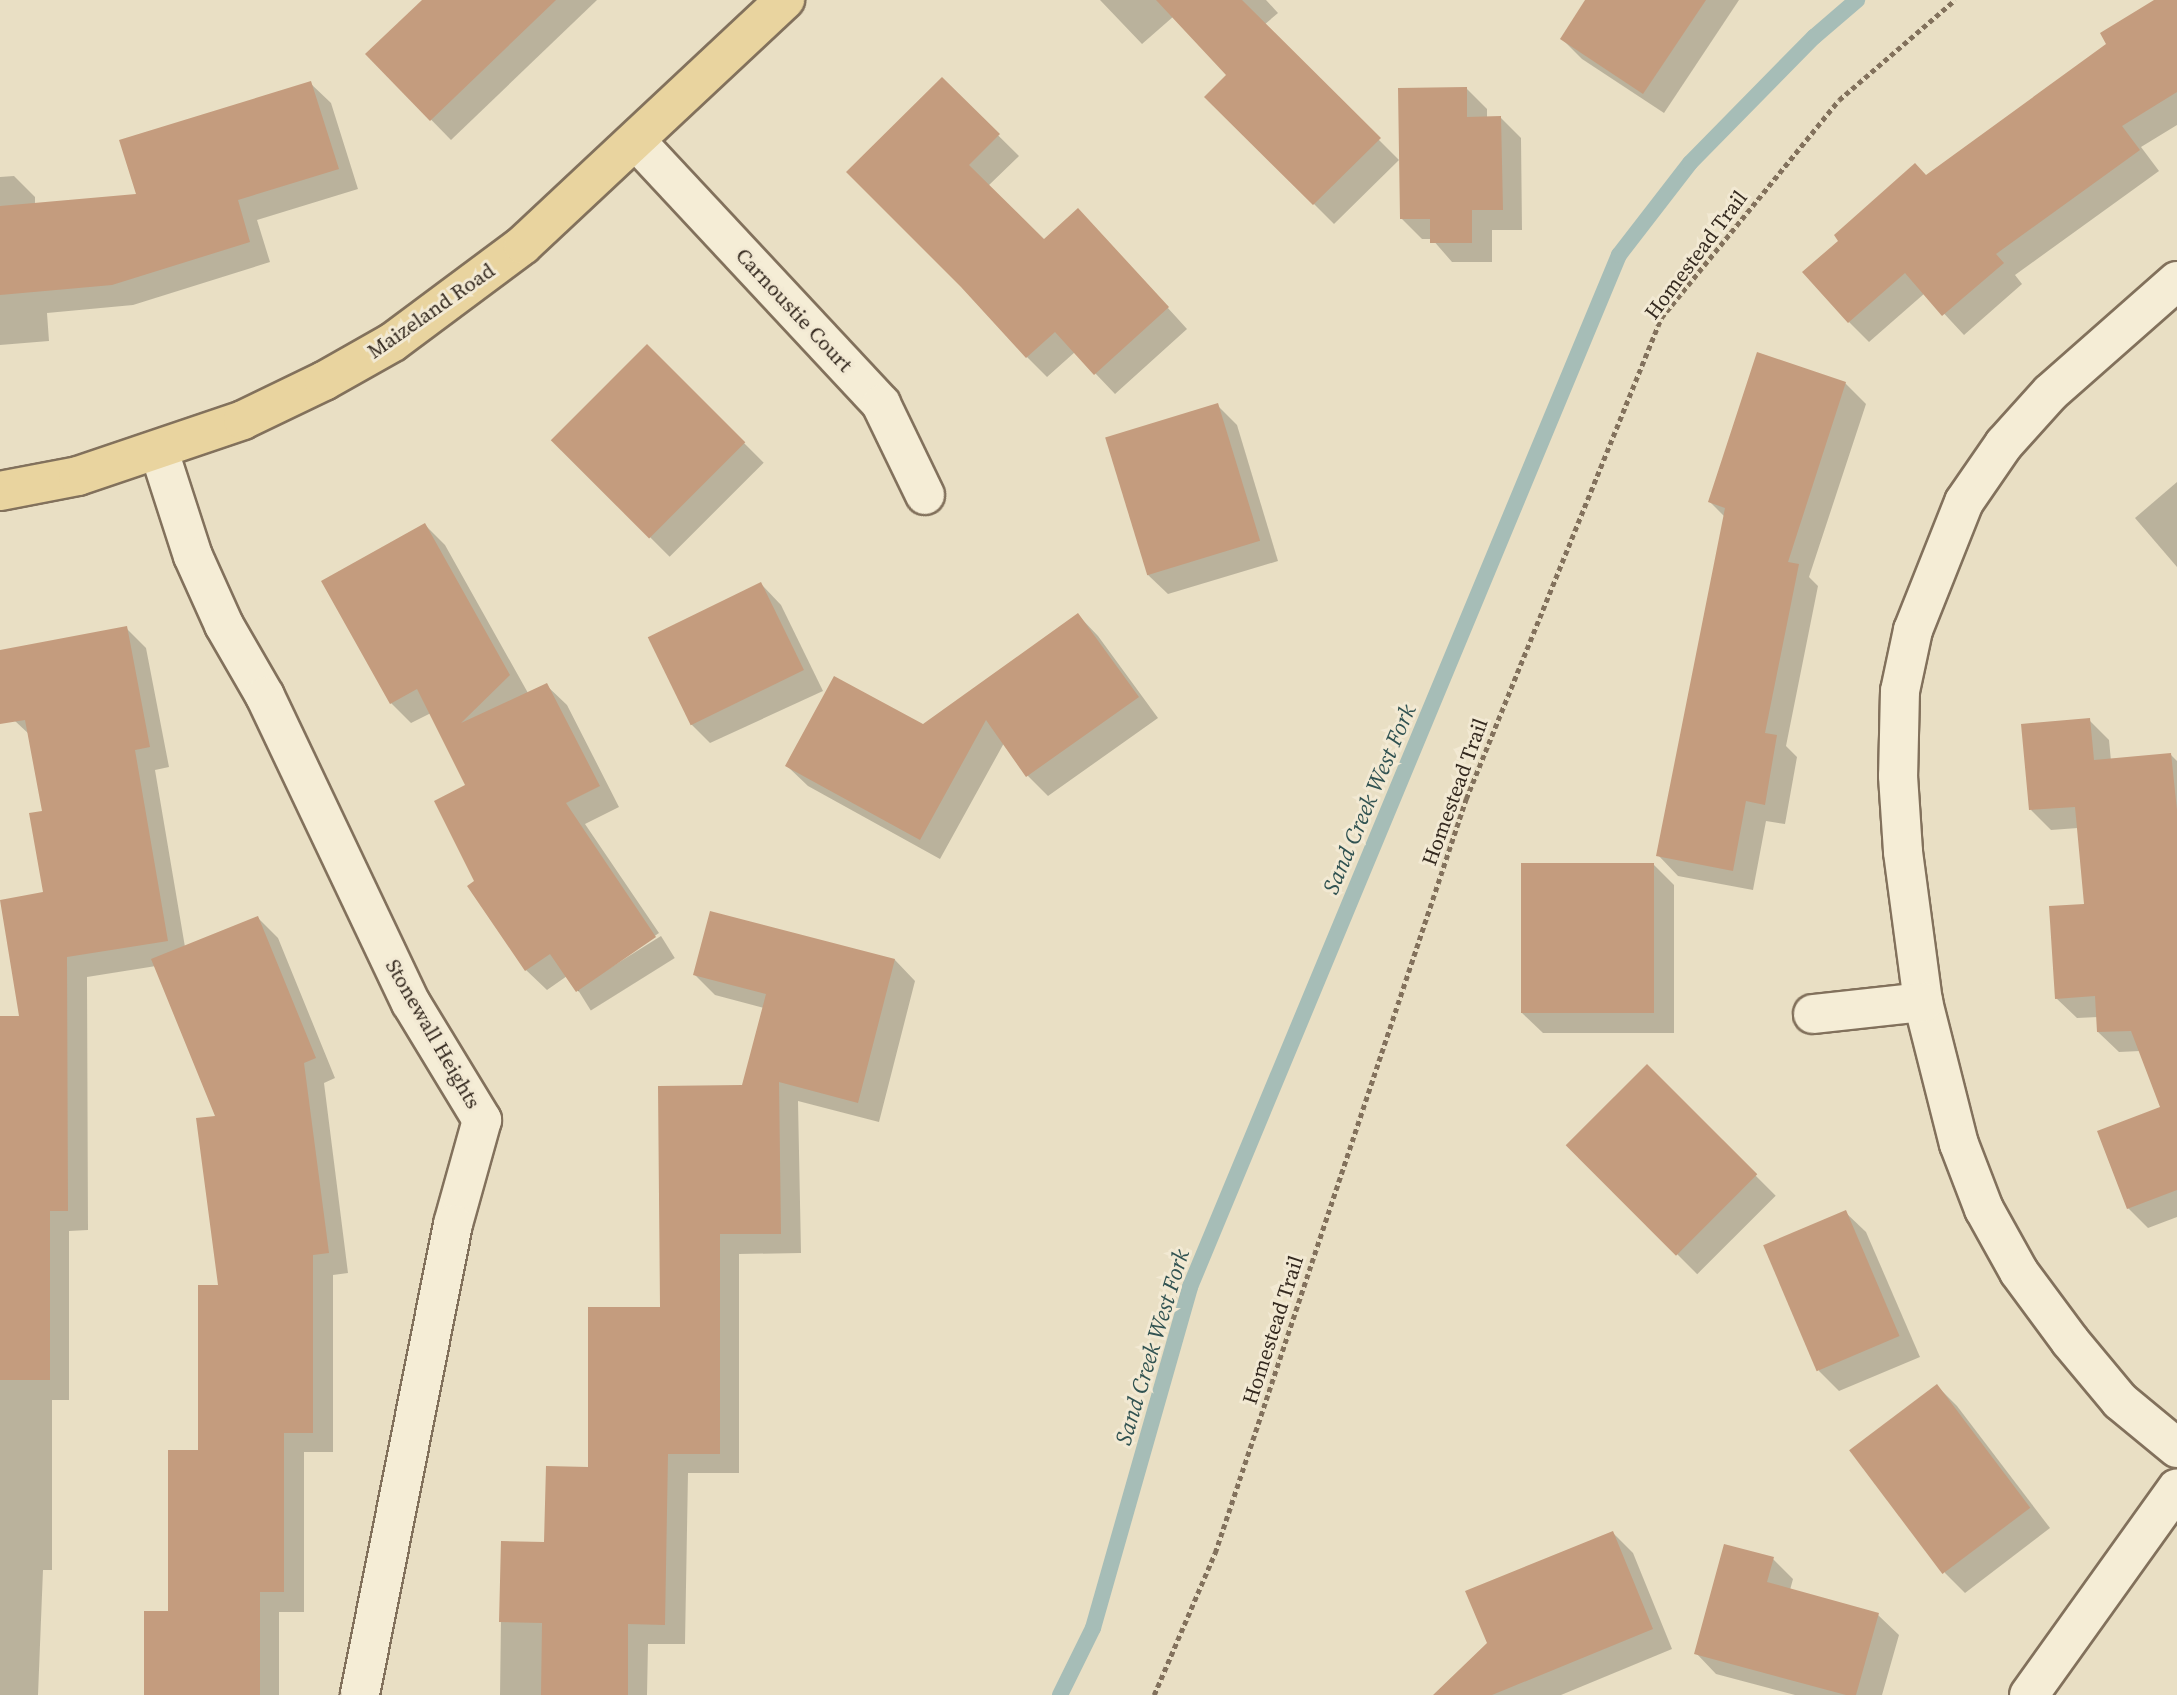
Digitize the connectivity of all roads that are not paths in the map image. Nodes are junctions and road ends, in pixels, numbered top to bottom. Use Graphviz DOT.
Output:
graph roads {
  1 [pos="785,0"];
  2 [pos="637,142"];
  3 [pos="2177,281"];
  4 [pos="159,451"];
  5 [pos="0,491"];
  6 [pos="925,495"];
  7 [pos="1923,1002"];
  8 [pos="1813,1014"];
  9 [pos="2177,1448"];
  10 [pos="2177,1488"];
  11 [pos="360,1695"];
  12 [pos="2029,1695"];
  1 -- 2 [label="main road, Maizeland Road"];
  2 -- 4 [label="main road, Maizeland Road"];
  2 -- 6 [label="street, Carnoustie Court"];
  3 -- 7 [label="street"];
  4 -- 5 [label="main road, Maizeland Road"];
  4 -- 11 [label="street, Stonewall Heights"];
  7 -- 8 [label="street"];
  7 -- 9 [label="street"];
  10 -- 12 [label="street"];
}
